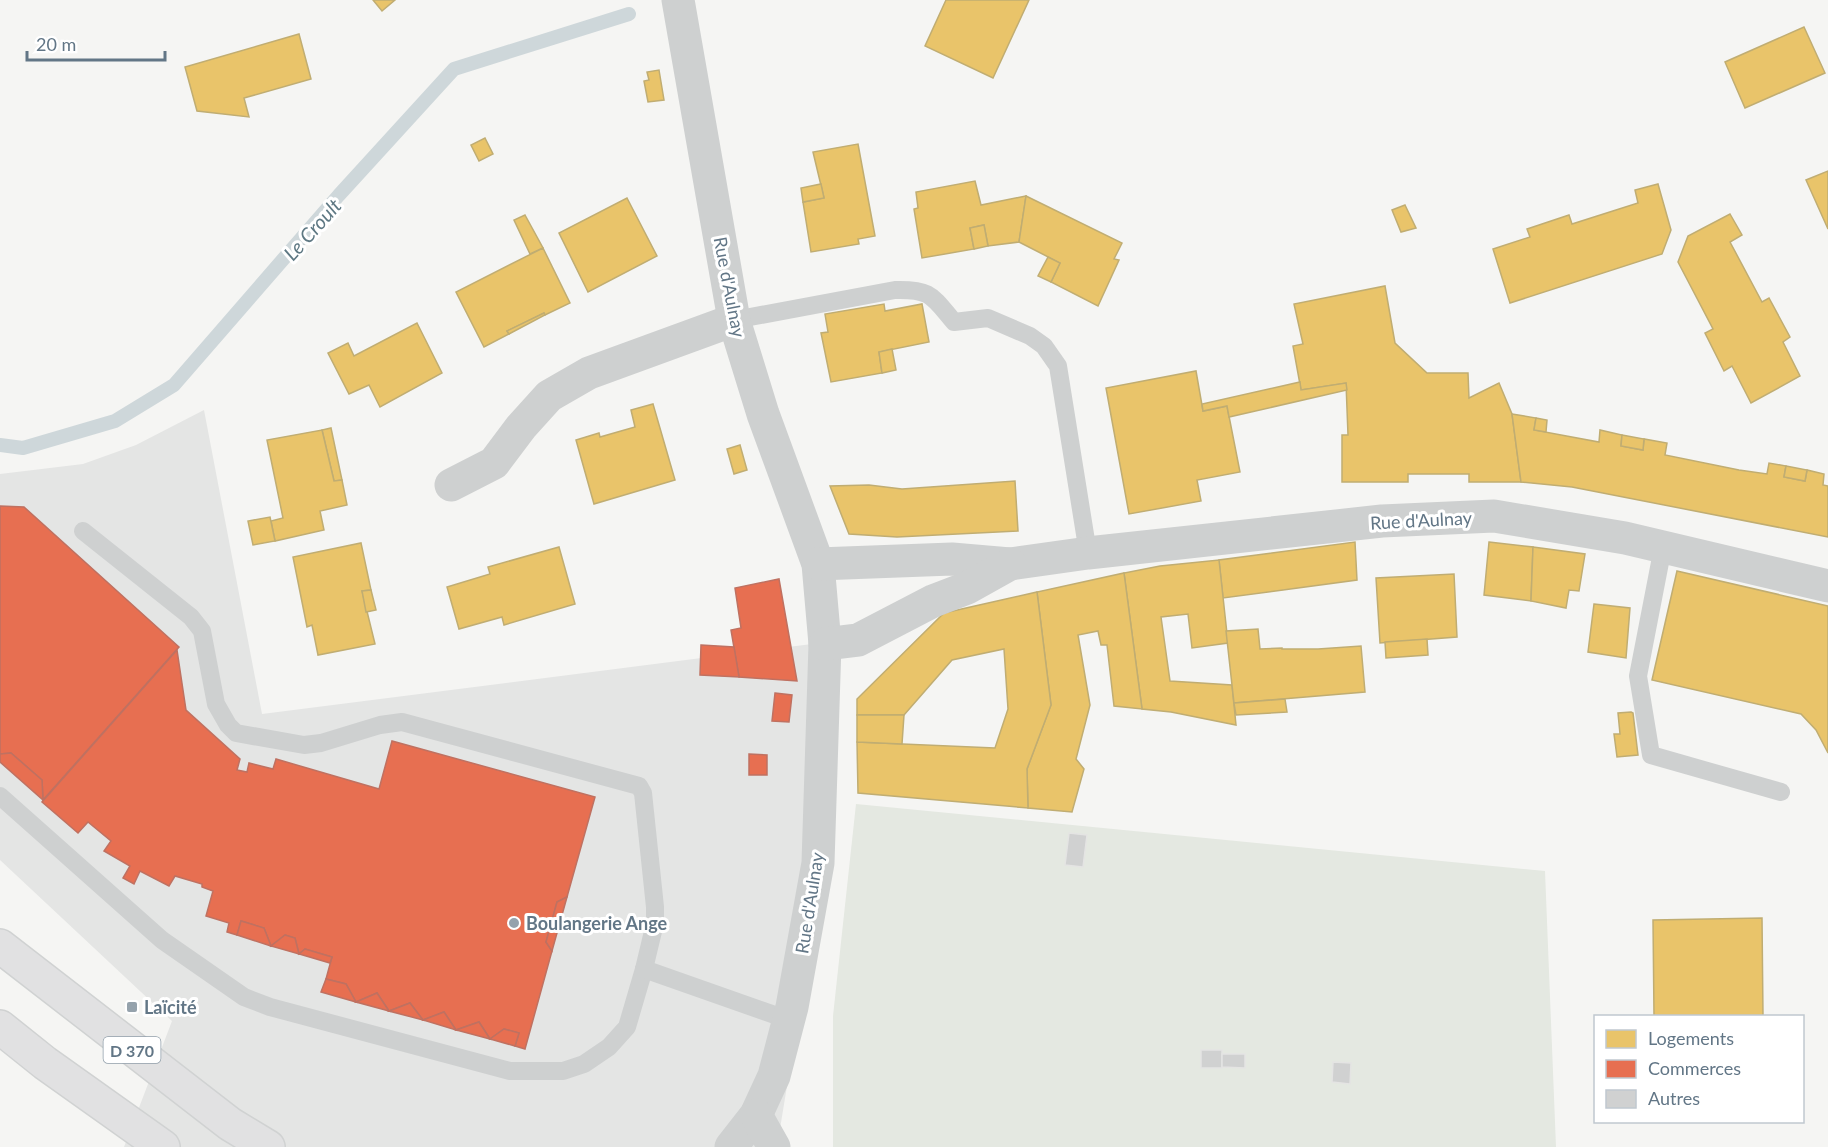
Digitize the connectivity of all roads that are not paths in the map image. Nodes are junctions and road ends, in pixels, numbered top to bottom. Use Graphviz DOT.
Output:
graph roads {
  1 [pos="678,0"];
  2 [pos="734,320"];
  3 [pos="451,485"];
  4 [pos="83,531"];
  5 [pos="1663,548"];
  6 [pos="1088,553"];
  7 [pos="818,564"];
  8 [pos="1010,564"];
  9 [pos="1828,586"];
  10 [pos="825,644"];
  11 [pos="1781,792"];
  12 [pos="0,796"];
  13 [pos="0,946"];
  14 [pos="644,969"];
  15 [pos="789,1020"];
  16 [pos="0,1027"];
  17 [pos="756,1115"];
  18 [pos="163,1147"];
  19 [pos="268,1147"];
  20 [pos="731,1147"];
  21 [pos="774,1147"];
  1 -- 2 [label="street, Rue d'Aulnay"];
  2 -- 3 [label="street"];
  2 -- 6 [label="lane"];
  2 -- 7 [label="street, Rue d'Aulnay"];
  4 -- 14 [label="lane"];
  5 -- 6 [label="street, Rue d'Aulnay"];
  5 -- 9 [label="street, Rue d'Aulnay"];
  5 -- 11 [label="lane"];
  6 -- 8 [label="street, Rue d'Aulnay"];
  7 -- 8 [label="street, Rue d'Aulnay"];
  7 -- 10 [label="street, Rue d'Aulnay"];
  8 -- 10 [label="street, Rue d'Aulnay"];
  10 -- 15 [label="street, Rue d'Aulnay"];
  12 -- 14 [label="lane"];
  13 -- 19 [label="main road, D 370"];
  14 -- 15 [label="lane"];
  15 -- 17 [label="street, Rue d'Aulnay"];
  16 -- 18 [label="main road"];
  17 -- 20 [label="street, Rue d'Aulnay"];
  17 -- 21 [label="street"];
}
